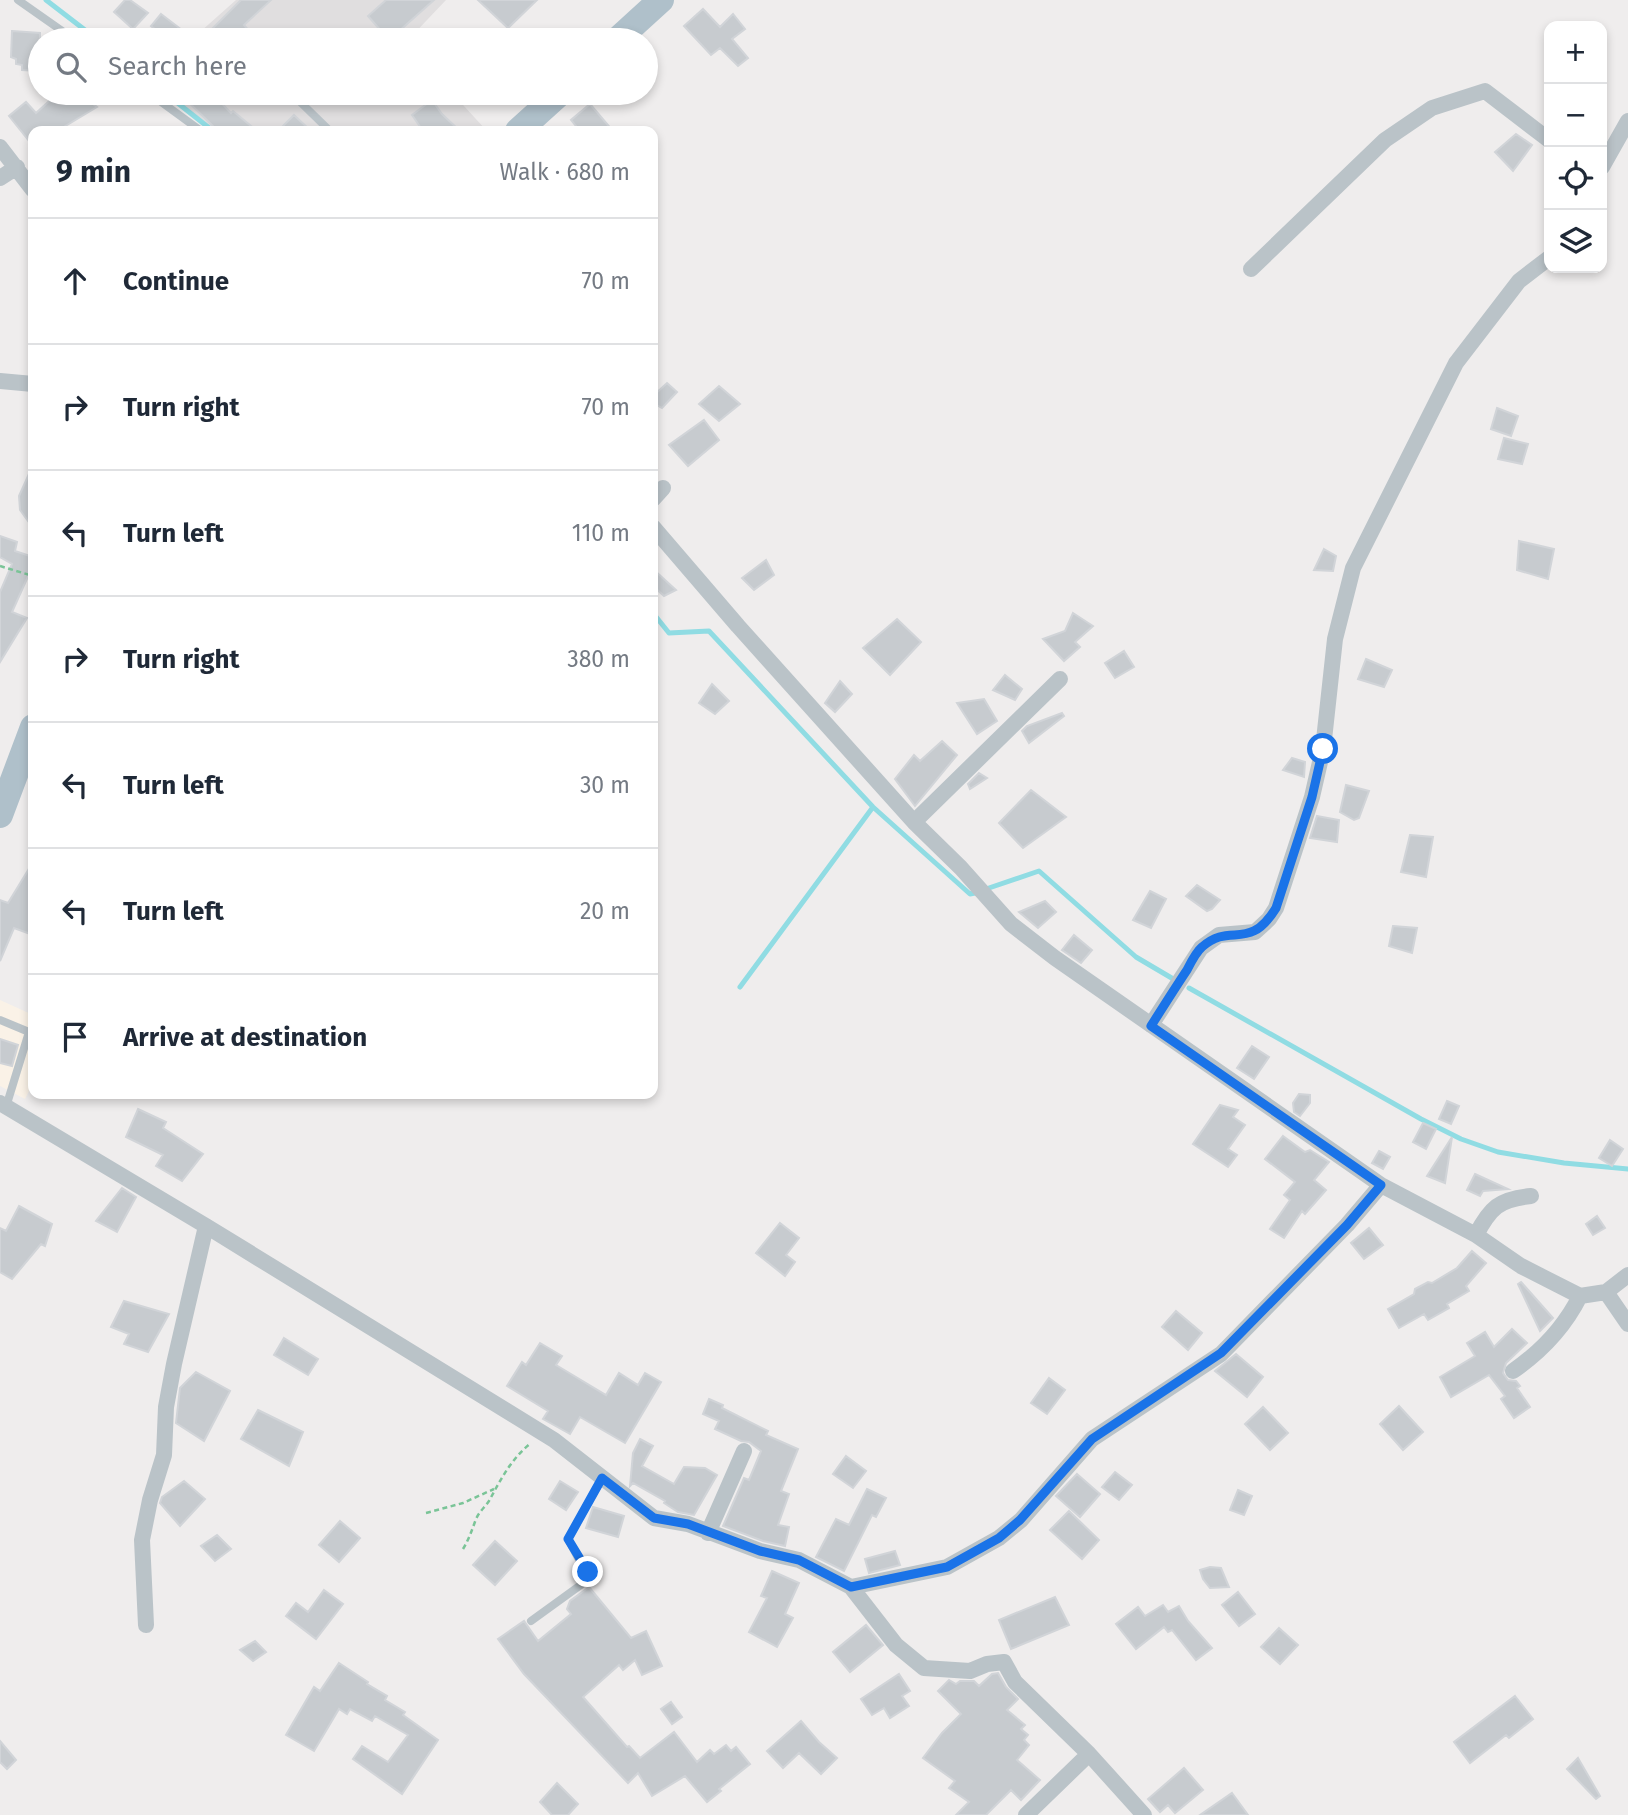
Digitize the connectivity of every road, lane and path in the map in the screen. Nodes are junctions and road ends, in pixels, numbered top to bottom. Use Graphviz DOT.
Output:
graph roads {
  1 [pos="18,0"];
  2 [pos="662,0"];
  3 [pos="58,28"];
  4 [pos="630,28"];
  5 [pos="165,105"];
  6 [pos="303,105"];
  7 [pos="547,105"];
  8 [pos="1628,121"];
  9 [pos="194,126"];
  10 [pos="325,126"];
  11 [pos="524,126"];
  12 [pos="1544,136"];
  13 [pos="0,147"];
  14 [pos="1607,158"];
  15 [pos="16,167"];
  16 [pos="0,178"];
  17 [pos="28,183"];
  18 [pos="1544,262"];
  19 [pos="1251,269"];
  20 [pos="0,380"];
  21 [pos="28,383"];
  22 [pos="658,533"];
  23 [pos="0,566"];
  24 [pos="28,574"];
  25 [pos="1060,679"];
  26 [pos="28,740"];
  27 [pos="0,815"];
  28 [pos="914,822"];
  29 [pos="0,1020"];
  30 [pos="1151,1026"];
  31 [pos="28,1032"];
  32 [pos="28,1035"];
  33 [pos="3,1105"];
  34 [pos="1381,1185"];
  35 [pos="1531,1196"];
  36 [pos="206,1226"];
  37 [pos="1476,1235"];
  38 [pos="1628,1275"];
  39 [pos="1606,1292"];
  40 [pos="1580,1296"];
  41 [pos="1628,1324"];
  42 [pos="1513,1371"];
  43 [pos="550,1438"];
  44 [pos="744,1451"];
  45 [pos="602,1478"];
  46 [pos="494,1489"];
  47 [pos="426,1513"];
  48 [pos="708,1533"];
  49 [pos="463,1549"];
  50 [pos="851,1587"];
  51 [pos="531,1621"];
  52 [pos="146,1625"];
  53 [pos="1089,1754"];
  54 [pos="1026,1815"];
  55 [pos="1144,1815"];
  1 -- 3 [label="lane"];
  2 -- 4 [label="main road"];
  5 -- 9 [label="lane"];
  6 -- 10 [label="lane"];
  7 -- 11 [label="main road"];
  8 -- 14 [label="street"];
  12 -- 19 [label="street"];
  13 -- 15 [label="street"];
  15 -- 16 [label="street"];
  15 -- 17 [label="street"];
  18 -- 30 [label="street"];
  20 -- 21 [label="street"];
  22 -- 28 [label="street"];
  23 -- 24 [label="path"];
  25 -- 28 [label="street"];
  26 -- 27 [label="main road"];
  28 -- 30 [label="street"];
  29 -- 31 [label="lane"];
  30 -- 34 [label="street"];
  32 -- 33 [label="lane"];
  33 -- 36 [label="street"];
  34 -- 37 [label="street"];
  34 -- 50 [label="street"];
  35 -- 37 [label="street"];
  36 -- 43 [label="street"];
  36 -- 52 [label="street"];
  37 -- 40 [label="street"];
  38 -- 39 [label="street"];
  39 -- 40 [label="street"];
  39 -- 41 [label="street"];
  40 -- 42 [label="street"];
  43 -- 45 [label="street"];
  43 -- 46 [label="path"];
  44 -- 48 [label="street"];
  45 -- 48 [label="street"];
  45 -- 51 [label="lane"];
  46 -- 47 [label="path"];
  46 -- 49 [label="path"];
  48 -- 50 [label="street"];
  50 -- 53 [label="street"];
  53 -- 54 [label="street"];
  53 -- 55 [label="street"];
}
